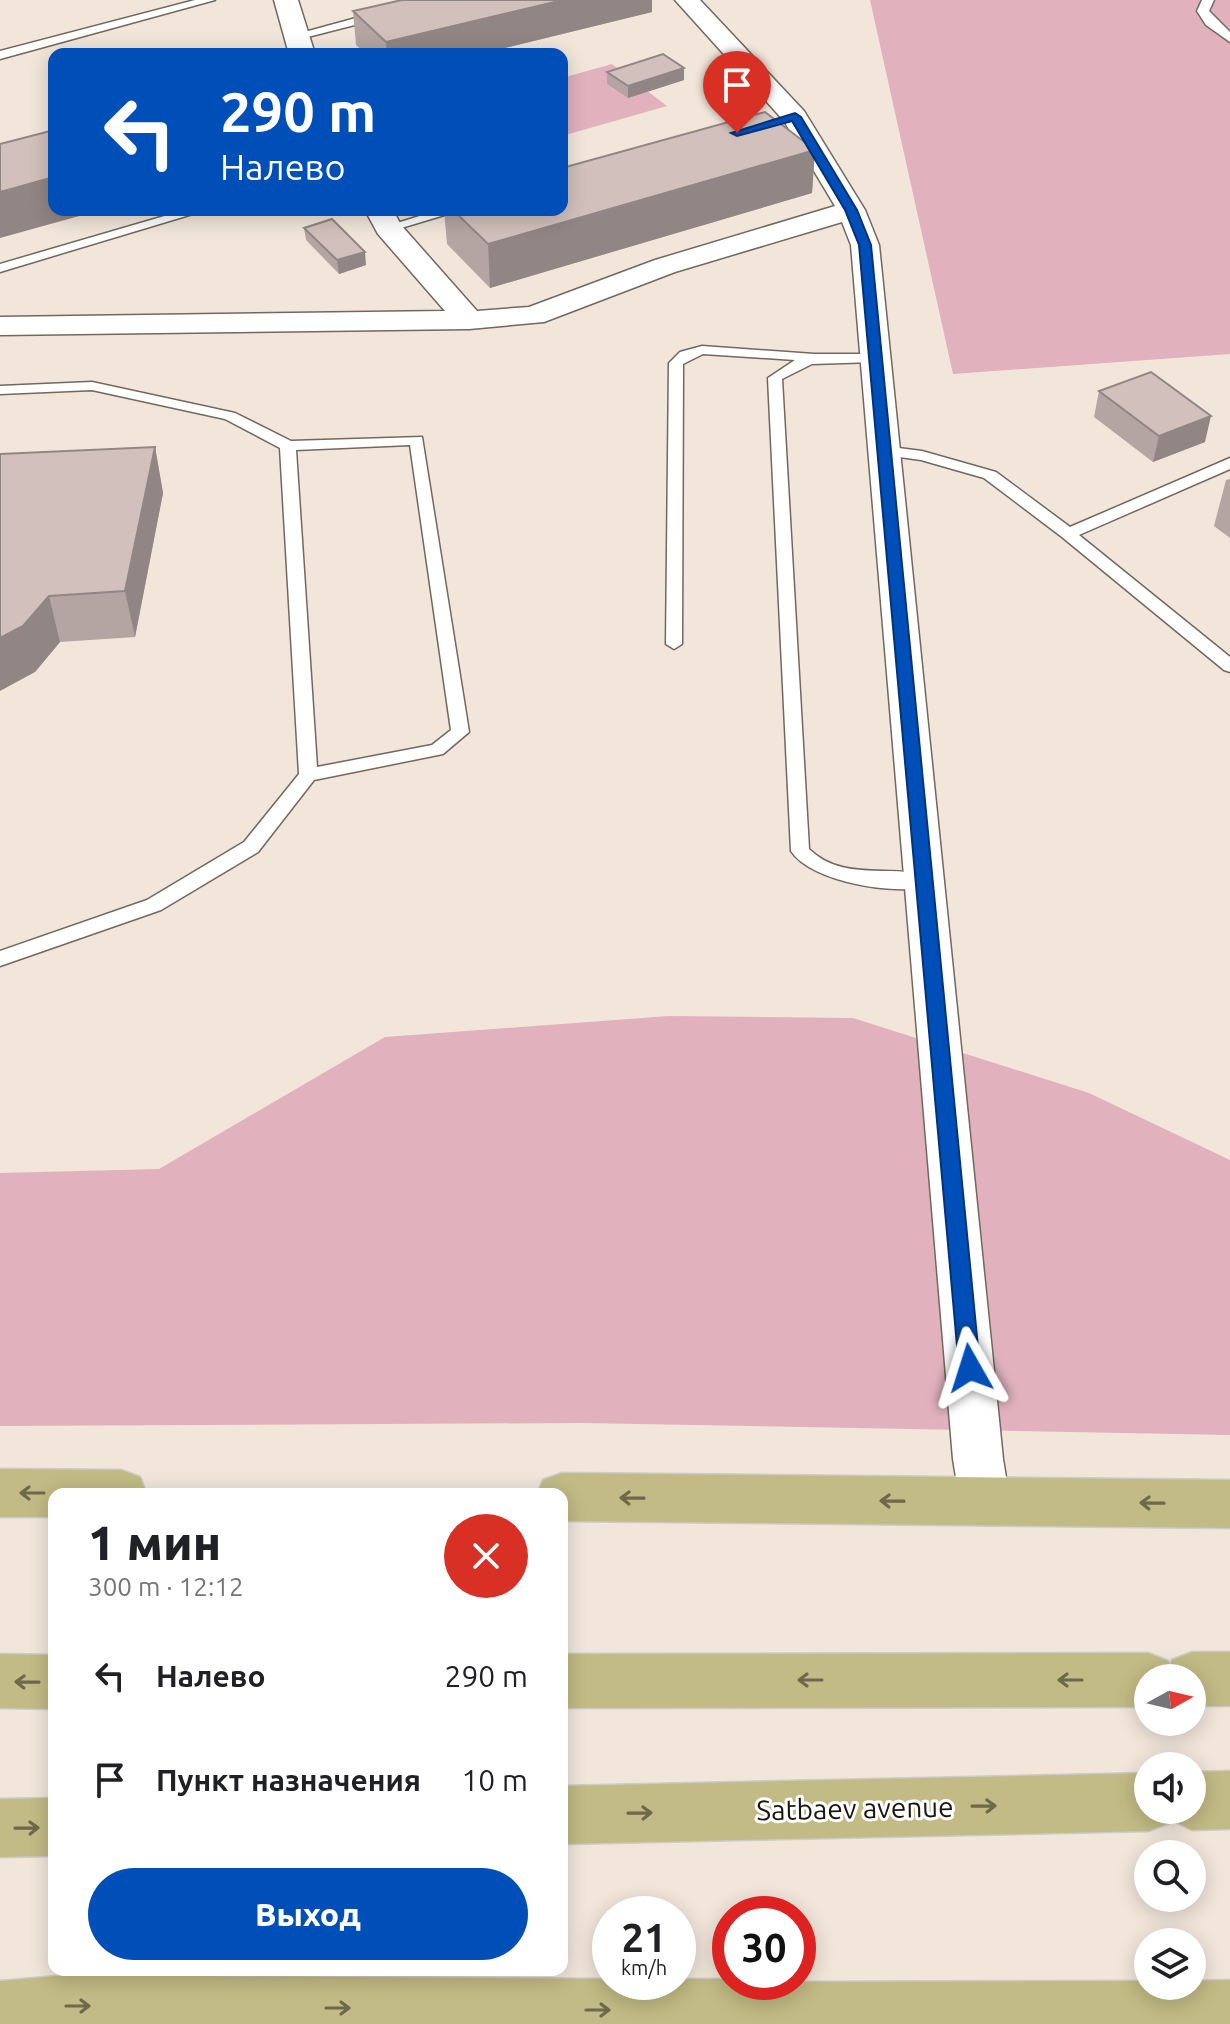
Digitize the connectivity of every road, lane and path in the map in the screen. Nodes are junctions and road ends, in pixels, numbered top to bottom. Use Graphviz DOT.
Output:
graph roads {
  1 [pos="209,0"];
  2 [pos="286,0"];
  3 [pos="687,0"];
  4 [pos="1208,0"];
  5 [pos="384,14"];
  6 [pos="1230,38"];
  7 [pos="299,45"];
  8 [pos="0,55"];
  9 [pos="851,210"];
  10 [pos="178,216"];
  11 [pos="407,216"];
  12 [pos="384,219"];
  13 [pos="0,268"];
  14 [pos="469,320"];
  15 [pos="0,326"];
  16 [pos="816,356"];
  17 [pos="875,358"];
  18 [pos="0,390"];
  19 [pos="288,446"];
  20 [pos="883,451"];
  21 [pos="1230,463"];
  22 [pos="1068,534"];
  23 [pos="674,644"];
  24 [pos="1230,666"];
  25 [pos="308,775"];
  26 [pos="923,881"];
  27 [pos="0,959"];
  28 [pos="0,1493"];
  29 [pos="48,1493"];
  30 [pos="568,1497"];
  31 [pos="985,1502"];
  32 [pos="1230,1504"];
  33 [pos="1206,1679"];
  34 [pos="1230,1679"];
  35 [pos="1134,1680"];
  36 [pos="0,1681"];
  37 [pos="568,1681"];
  38 [pos="48,1682"];
  39 [pos="1230,1800"];
  40 [pos="1206,1801"];
  41 [pos="1134,1802"];
  42 [pos="568,1815"];
  43 [pos="48,1827"];
  44 [pos="0,1828"];
  45 [pos="1230,2011"];
  46 [pos="0,2012"];
  1 -- 8 [label="lane"];
  2 -- 7 [label="street"];
  3 -- 9 [label="street"];
  4 -- 6 [label="lane"];
  5 -- 7 [label="lane"];
  9 -- 14 [label="street"];
  9 -- 17 [label="street"];
  10 -- 13 [label="lane"];
  11 -- 12 [label="lane"];
  12 -- 14 [label="street"];
  14 -- 15 [label="street"];
  16 -- 17 [label="lane"];
  16 -- 23 [label="lane"];
  16 -- 26 [label="lane"];
  17 -- 20 [label="street"];
  18 -- 19 [label="lane"];
  19 -- 25 [label="lane"];
  19 -- 25 [label="lane"];
  20 -- 22 [label="lane"];
  20 -- 26 [label="street"];
  21 -- 22 [label="lane"];
  22 -- 24 [label="lane"];
  25 -- 27 [label="lane"];
  26 -- 31 [label="street"];
  29 -- 28 [label="main road, one-way"];
  31 -- 30 [label="main road, one-way"];
  32 -- 31 [label="main road, one-way"];
  33 -- 34 [label="main road"];
  35 -- 37 [label="main road, one-way"];
  38 -- 36 [label="main road, one-way"];
  39 -- 40 [label="main road"];
  42 -- 41 [label="main road, Satbaev avenue, one-way"];
  44 -- 43 [label="main road, one-way"];
  46 -- 45 [label="main road, one-way"];
}
